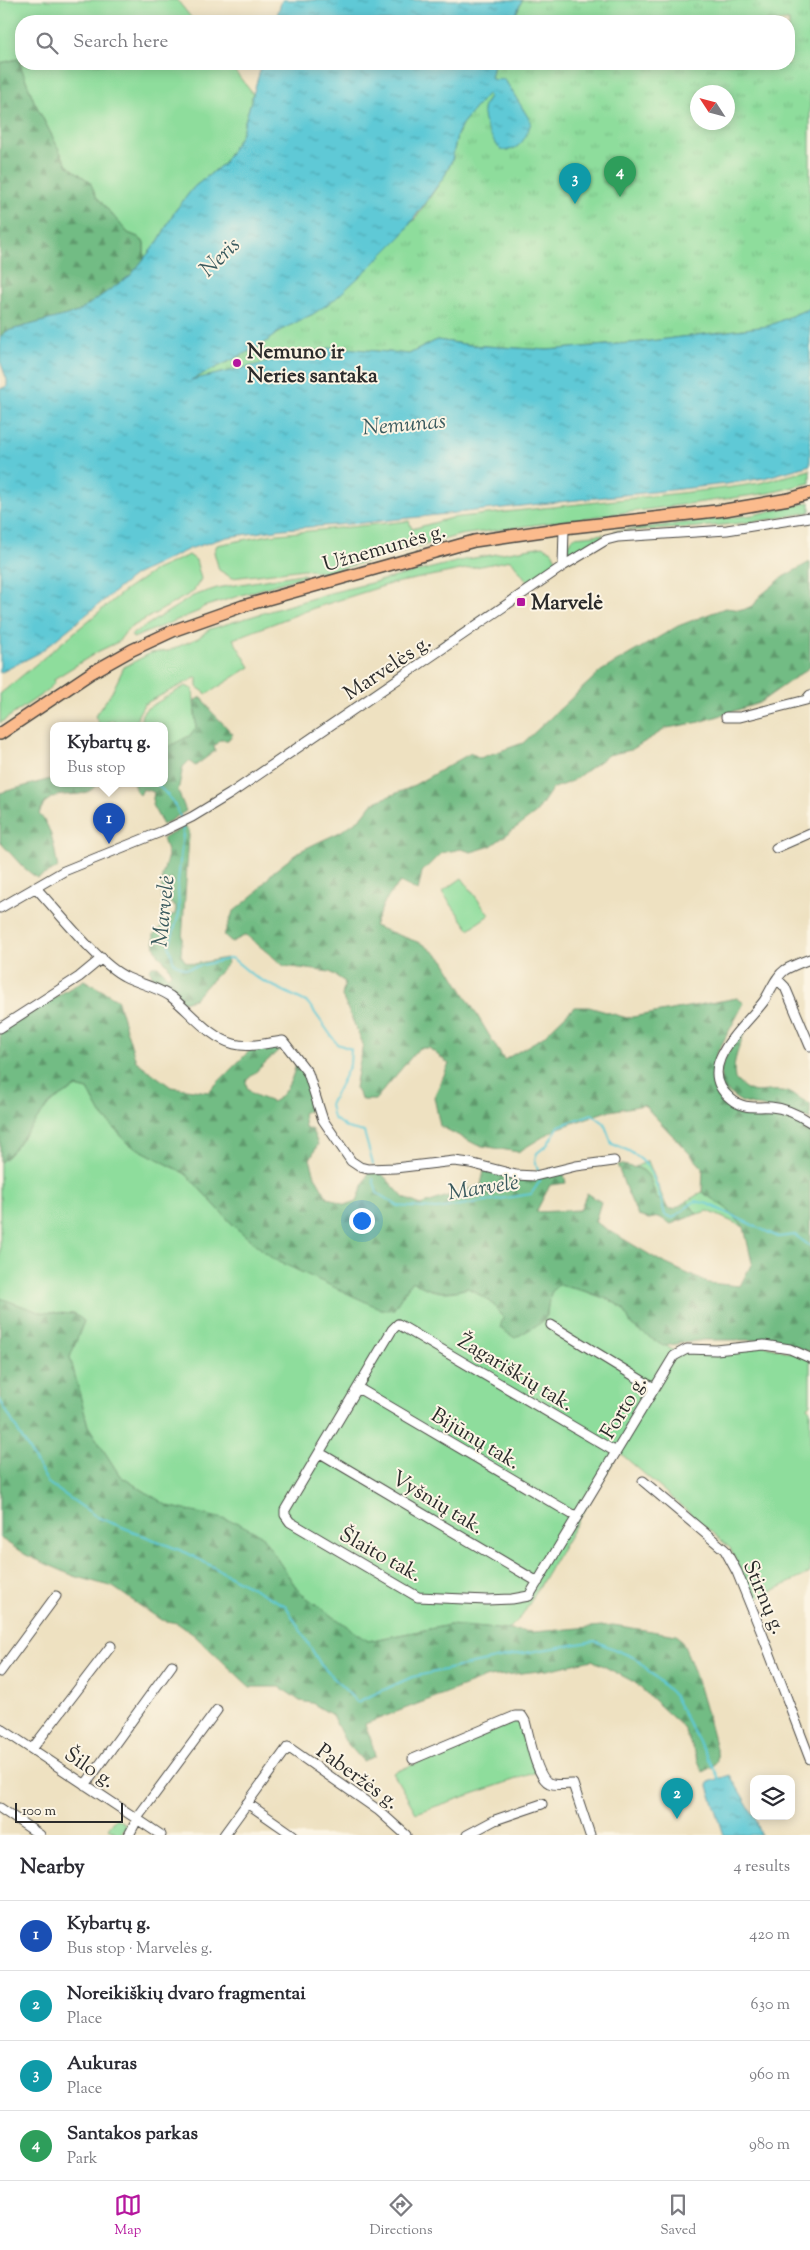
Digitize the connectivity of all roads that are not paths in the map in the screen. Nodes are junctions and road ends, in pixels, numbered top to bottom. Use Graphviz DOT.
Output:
graph roads {
  1 [pos="810,493"];
  2 [pos="810,517"];
  3 [pos="564,528"];
  4 [pos="563,566"];
  5 [pos="809,701"];
  6 [pos="726,717"];
  7 [pos="0,734"];
  8 [pos="810,833"];
  9 [pos="776,848"];
  10 [pos="35,887"];
  11 [pos="0,908"];
  12 [pos="102,958"];
  13 [pos="810,959"];
  14 [pos="777,979"];
  15 [pos="0,1028"];
  16 [pos="810,1046"];
  17 [pos="810,1122"];
  18 [pos="614,1161"];
  19 [pos="551,1325"];
  20 [pos="810,1358"];
  21 [pos="358,1388"];
  22 [pos="654,1388"];
  23 [pos="616,1452"];
  24 [pos="320,1453"];
  25 [pos="643,1481"];
  26 [pos="578,1518"];
  27 [pos="538,1582"];
  28 [pos="56,1596"];
  29 [pos="529,1596"];
  30 [pos="110,1646"];
  31 [pos="172,1665"];
  32 [pos="0,1672"];
  33 [pos="216,1710"];
  34 [pos="0,1728"];
  35 [pos="32,1749"];
  36 [pos="413,1759"];
  37 [pos="810,1759"];
  38 [pos="85,1785"];
  39 [pos="247,1803"];
  40 [pos="542,1804"];
  41 [pos="0,1808"];
  42 [pos="137,1820"];
  43 [pos="40,1835"];
  44 [pos="128,1835"];
  45 [pos="161,1835"];
  46 [pos="224,1835"];
  47 [pos="293,1835"];
  48 [pos="406,1835"];
  49 [pos="467,1835"];
  50 [pos="590,1835"];
  1 -- 3 [label="main road, Užnemunės g."];
  2 -- 4 [label="street, Marvelės g."];
  3 -- 4 [label="street"];
  3 -- 7 [label="main road, Užnemunės g."];
  4 -- 10 [label="street, Marvelės g."];
  5 -- 6 [label="street"];
  8 -- 9 [label="street"];
  10 -- 11 [label="street, Marvelės g."];
  10 -- 12 [label="street"];
  12 -- 15 [label="street"];
  12 -- 18 [label="street"];
  13 -- 14 [label="street"];
  14 -- 16 [label="street"];
  14 -- 17 [label="street"];
  19 -- 22 [label="street"];
  20 -- 22 [label="street, Forto g."];
  21 -- 23 [label="street, Žagariškių tak."];
  21 -- 24 [label="street"];
  21 -- 26 [label="street, Bijūnų tak."];
  22 -- 23 [label="street, Forto g."];
  23 -- 26 [label="street, Forto g."];
  24 -- 27 [label="street, Vyšnių tak."];
  24 -- 29 [label="street, Šlaito tak."];
  25 -- 37 [label="street, Stirnų g."];
  26 -- 27 [label="street, Forto g."];
  27 -- 29 [label="street, Forto g."];
  28 -- 32 [label="street"];
  30 -- 35 [label="street"];
  31 -- 38 [label="street"];
  33 -- 42 [label="street"];
  34 -- 35 [label="street, Šilo g."];
  35 -- 38 [label="street, Šilo g."];
  36 -- 50 [label="street"];
  38 -- 42 [label="street, Šilo g."];
  39 -- 46 [label="street"];
  39 -- 47 [label="street"];
  39 -- 48 [label="street, Paberžės g."];
  40 -- 49 [label="street"];
  41 -- 43 [label="street"];
  42 -- 44 [label="street"];
  42 -- 45 [label="street, Šilo g."];
}
